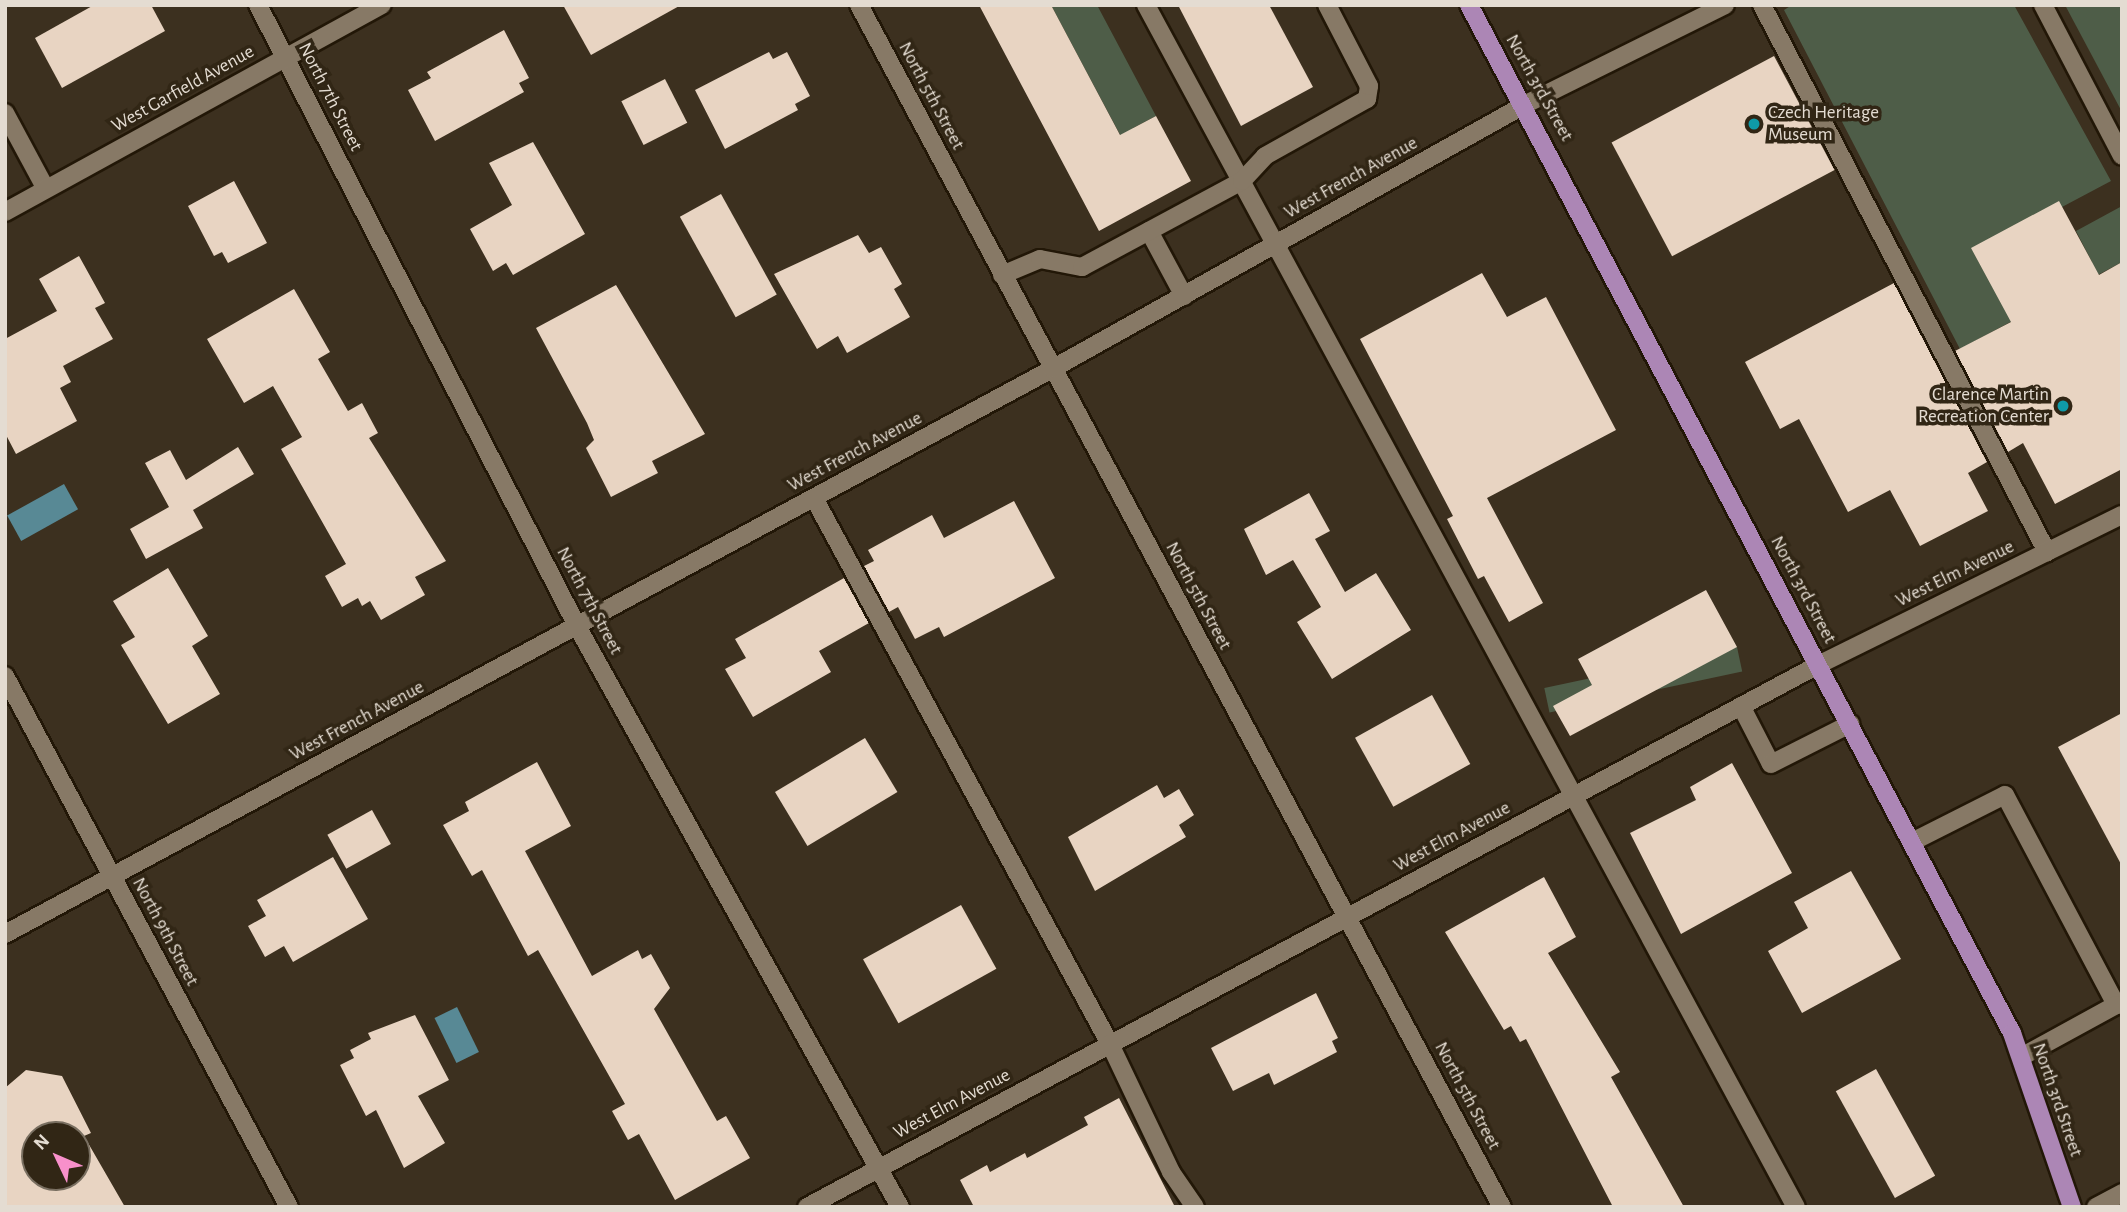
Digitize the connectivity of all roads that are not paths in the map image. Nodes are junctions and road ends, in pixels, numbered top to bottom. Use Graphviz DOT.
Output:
graph roads {
  1 [pos="258,5"];
  2 [pos="382,5"];
  3 [pos="859,5"];
  4 [pos="1146,5"];
  5 [pos="1327,5"];
  6 [pos="1469,5"];
  7 [pos="1725,5"];
  8 [pos="1762,5"];
  9 [pos="2043,5"];
  10 [pos="286,57"];
  11 [pos="1525,104"];
  12 [pos="5,113"];
  13 [pos="2122,156"];
  14 [pos="1242,181"];
  15 [pos="46,189"];
  16 [pos="5,212"];
  17 [pos="1149,231"];
  18 [pos="1276,244"];
  19 [pos="1002,275"];
  20 [pos="1184,296"];
  21 [pos="1052,369"];
  22 [pos="814,498"];
  23 [pos="2122,515"];
  24 [pos="2047,552"];
  25 [pos="577,626"];
  26 [pos="1818,665"];
  27 [pos="5,676"];
  28 [pos="1741,706"];
  29 [pos="1850,724"];
  30 [pos="1574,795"];
  31 [pos="1912,842"];
  32 [pos="112,878"];
  33 [pos="1347,915"];
  34 [pos="5,934"];
  35 [pos="2119,1003"];
  36 [pos="1110,1044"];
  37 [pos="2021,1057"];
  38 [pos="879,1167"];
  39 [pos="2122,1193"];
  40 [pos="289,1207"];
  41 [pos="807,1207"];
  42 [pos="900,1207"];
  43 [pos="1195,1207"];
  44 [pos="1502,1207"];
  45 [pos="1796,1207"];
  46 [pos="2072,1207"];
  47 [pos="2096,1207"];
  1 -- 10 [label="street, North 7th Street"];
  2 -- 10 [label="street, West Garfield Avenue"];
  3 -- 19 [label="street, North 5th Street"];
  4 -- 14 [label="street"];
  5 -- 14 [label="street"];
  6 -- 11 [label="main road, North 3rd Street"];
  7 -- 11 [label="street, West French Avenue"];
  8 -- 24 [label="street"];
  9 -- 13 [label="street"];
  10 -- 15 [label="street, West Garfield Avenue"];
  10 -- 25 [label="street, North 7th Street"];
  11 -- 18 [label="street, West French Avenue"];
  11 -- 26 [label="main road, North 3rd Street"];
  12 -- 15 [label="street"];
  14 -- 17 [label="street"];
  14 -- 18 [label="street"];
  15 -- 16 [label="street, West Garfield Avenue"];
  17 -- 19 [label="street"];
  17 -- 20 [label="street"];
  18 -- 20 [label="street, West French Avenue"];
  18 -- 30 [label="street"];
  19 -- 21 [label="street, North 5th Street"];
  20 -- 21 [label="street, West French Avenue"];
  21 -- 22 [label="street, West French Avenue"];
  21 -- 33 [label="street, North 5th Street"];
  22 -- 25 [label="street, West French Avenue"];
  22 -- 36 [label="street"];
  23 -- 24 [label="street, West Elm Avenue"];
  24 -- 26 [label="street, West Elm Avenue"];
  25 -- 32 [label="street, West French Avenue"];
  25 -- 38 [label="street, North 7th Street"];
  26 -- 28 [label="street, West Elm Avenue"];
  26 -- 29 [label="main road, North 3rd Street"];
  27 -- 32 [label="street, North 9th Street"];
  28 -- 29 [label="street"];
  28 -- 30 [label="street, West Elm Avenue"];
  29 -- 31 [label="main road, North 3rd Street"];
  30 -- 33 [label="street, West Elm Avenue"];
  30 -- 45 [label="street"];
  31 -- 35 [label="street"];
  31 -- 37 [label="main road, North 3rd Street"];
  32 -- 34 [label="street, West French Avenue"];
  32 -- 40 [label="street, North 9th Street"];
  33 -- 36 [label="street, West Elm Avenue"];
  33 -- 44 [label="street, North 5th Street"];
  35 -- 37 [label="street"];
  36 -- 38 [label="street, West Elm Avenue"];
  36 -- 43 [label="street"];
  37 -- 46 [label="main road, North 3rd Street"];
  38 -- 41 [label="street, West Elm Avenue"];
  38 -- 42 [label="street, North 7th Street"];
  39 -- 47 [label="street"];
}
